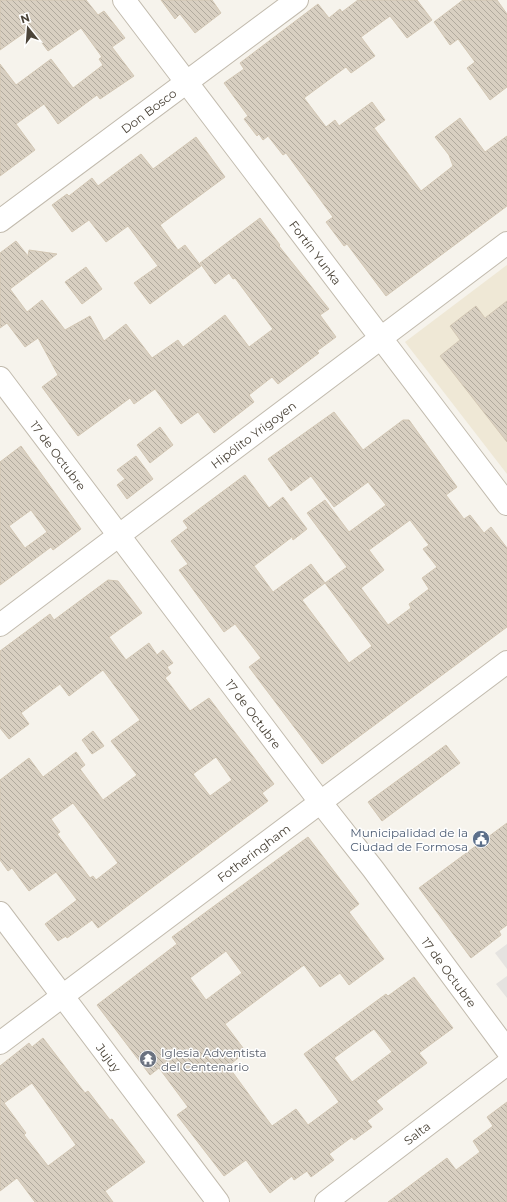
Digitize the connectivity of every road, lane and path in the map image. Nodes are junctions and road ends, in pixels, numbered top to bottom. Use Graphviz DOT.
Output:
graph roads {
  1 [pos="124,0"];
  2 [pos="296,0"];
  3 [pos="186,83"];
  4 [pos="0,221"];
  5 [pos="507,243"];
  6 [pos="380,338"];
  7 [pos="0,378"];
  8 [pos="507,504"];
  9 [pos="119,536"];
  10 [pos="0,625"];
  11 [pos="507,662"];
  12 [pos="321,803"];
  13 [pos="0,913"];
  14 [pos="62,996"];
  15 [pos="0,1043"];
  16 [pos="507,1050"];
  17 [pos="507,1064"];
  18 [pos="218,1202"];
  19 [pos="326,1202"];
  1 -- 3 [label="street, Fortín Yunka"];
  2 -- 3 [label="street, Don Bosco"];
  3 -- 4 [label="street, Don Bosco"];
  3 -- 6 [label="street, Fortín Yunka"];
  5 -- 6 [label="street, Hipólito Yrigoyen"];
  6 -- 8 [label="street, Fortín Yunka"];
  6 -- 9 [label="street, Hipólito Yrigoyen"];
  7 -- 9 [label="street, 17 de Octubre"];
  9 -- 10 [label="street, Hipólito Yrigoyen"];
  9 -- 12 [label="street, 17 de Octubre"];
  11 -- 12 [label="street, Fotheringham"];
  12 -- 14 [label="street, Fotheringham"];
  12 -- 16 [label="street, 17 de Octubre"];
  13 -- 14 [label="street, Jujuy"];
  14 -- 15 [label="street, Fotheringham"];
  14 -- 18 [label="street, Jujuy"];
  17 -- 19 [label="street, Salta"];
}
